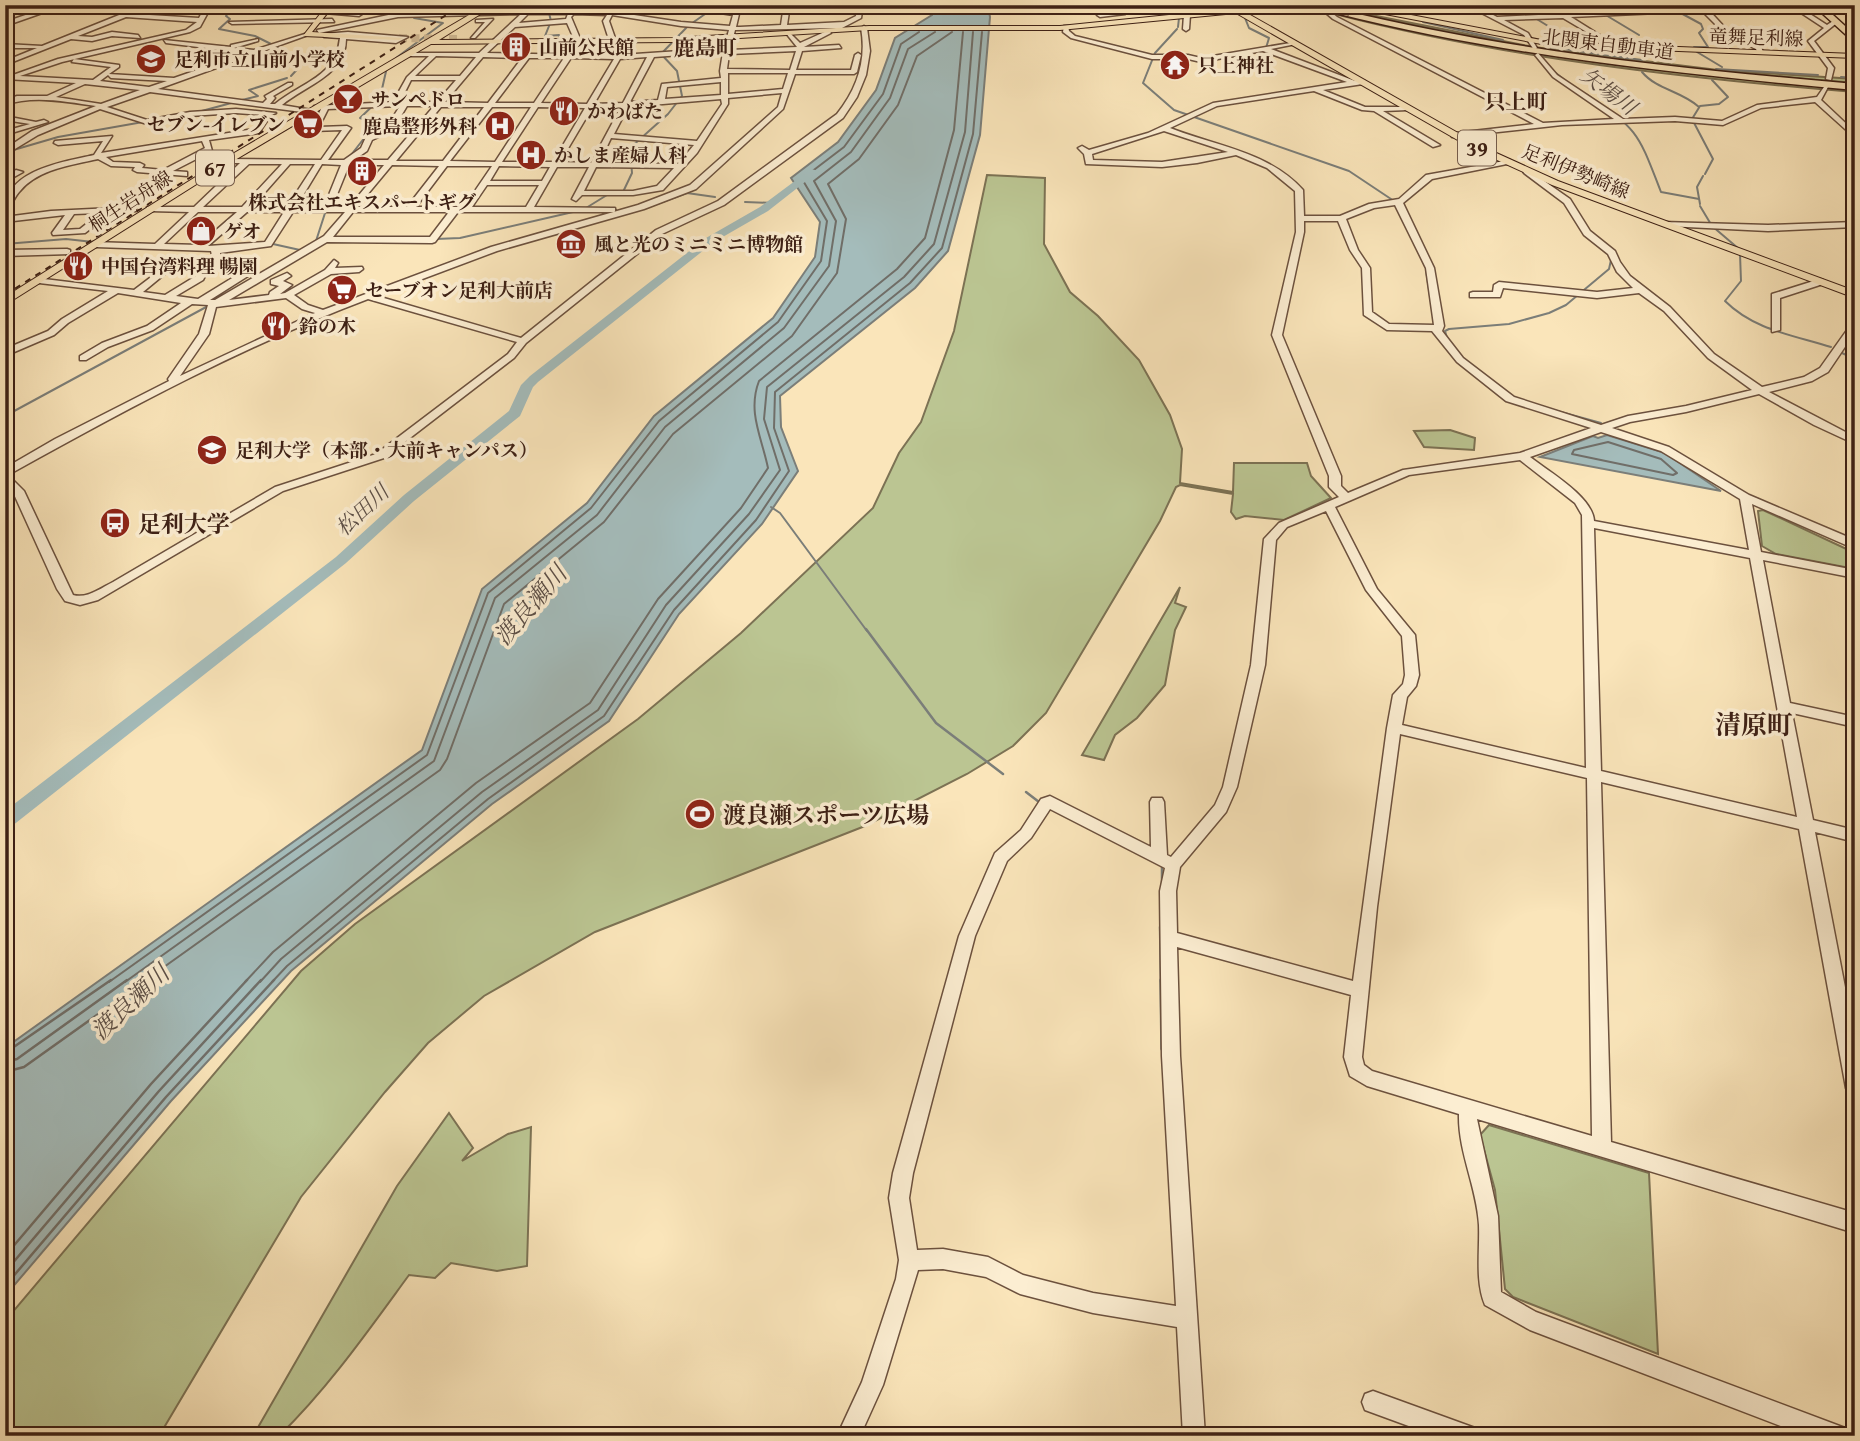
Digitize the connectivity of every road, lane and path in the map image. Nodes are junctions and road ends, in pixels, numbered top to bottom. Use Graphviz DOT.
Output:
graph roads {
  1 [pos="62,5"];
  2 [pos="150,5"];
  3 [pos="209,5"];
  4 [pos="492,5"];
  5 [pos="565,5"];
  6 [pos="617,5"];
  7 [pos="679,5"];
  8 [pos="733,5"];
  9 [pos="740,5"];
  10 [pos="787,5"];
  11 [pos="860,5"];
  12 [pos="1094,5"];
  13 [pos="1118,5"];
  14 [pos="1227,5"];
  15 [pos="1319,5"];
  16 [pos="1469,5"];
  17 [pos="1547,5"];
  18 [pos="1791,5"];
  19 [pos="1819,5"];
  20 [pos="1827,5"];
  21 [pos="414,6"];
  22 [pos="689,6"];
  23 [pos="1332,7"];
  24 [pos="1702,7"];
  25 [pos="329,9"];
  26 [pos="1236,11"];
  27 [pos="560,12"];
  28 [pos="572,12"];
  29 [pos="722,12"];
  30 [pos="526,13"];
  31 [pos="612,13"];
  32 [pos="359,14"];
  33 [pos="736,14"];
  34 [pos="1562,14"];
  35 [pos="125,15"];
  36 [pos="398,15"];
  37 [pos="476,15"];
  38 [pos="1187,15"];
  39 [pos="5,16"];
  40 [pos="1496,19"];
  41 [pos="18,20"];
  42 [pos="113,20"];
  43 [pos="199,20"];
  44 [pos="465,21"];
  45 [pos="569,21"];
  46 [pos="130,22"];
  47 [pos="318,22"];
  48 [pos="1835,22"];
  49 [pos="361,23"];
  50 [pos="5,24"];
  51 [pos="515,24"];
  52 [pos="232,25"];
  53 [pos="337,27"];
  54 [pos="1063,27"];
  55 [pos="1826,27"];
  56 [pos="866,28"];
  57 [pos="1186,29"];
  58 [pos="785,30"];
  59 [pos="1855,31"];
  60 [pos="137,32"];
  61 [pos="829,32"];
  62 [pos="322,33"];
  63 [pos="731,33"];
  64 [pos="306,34"];
  65 [pos="343,36"];
  66 [pos="71,37"];
  67 [pos="163,37"];
  68 [pos="399,38"];
  69 [pos="1855,38"];
  70 [pos="151,39"];
  71 [pos="434,39"];
  72 [pos="18,40"];
  73 [pos="256,40"];
  74 [pos="465,40"];
  75 [pos="499,40"];
  76 [pos="551,41"];
  77 [pos="577,41"];
  78 [pos="614,41"];
  79 [pos="54,43"];
  80 [pos="1294,43"];
  81 [pos="1532,44"];
  82 [pos="1612,45"];
  83 [pos="5,46"];
  84 [pos="44,47"];
  85 [pos="232,47"];
  86 [pos="860,47"];
  87 [pos="800,48"];
  88 [pos="1262,48"];
  89 [pos="34,51"];
  90 [pos="726,51"];
  91 [pos="1761,51"];
  92 [pos="254,52"];
  93 [pos="5,54"];
  94 [pos="409,54"];
  95 [pos="652,54"];
  96 [pos="835,54"];
  97 [pos="1820,54"];
  98 [pos="24,55"];
  99 [pos="1538,55"];
  100 [pos="1855,55"];
  101 [pos="433,56"];
  102 [pos="451,56"];
  103 [pos="481,56"];
  104 [pos="527,56"];
  105 [pos="568,56"];
  106 [pos="58,57"];
  107 [pos="585,57"];
  108 [pos="618,57"];
  109 [pos="5,63"];
  110 [pos="431,66"];
  111 [pos="441,67"];
  112 [pos="419,69"];
  113 [pos="793,71"];
  114 [pos="106,76"];
  115 [pos="723,76"];
  116 [pos="7,78"];
  117 [pos="462,78"];
  118 [pos="45,79"];
  119 [pos="1829,79"];
  120 [pos="177,80"];
  121 [pos="90,82"];
  122 [pos="407,82"];
  123 [pos="1358,83"];
  124 [pos="290,84"];
  125 [pos="456,85"];
  126 [pos="1855,85"];
  127 [pos="1826,88"];
  128 [pos="1314,89"];
  129 [pos="149,90"];
  130 [pos="25,91"];
  131 [pos="787,91"];
  132 [pos="1758,93"];
  133 [pos="724,97"];
  134 [pos="48,98"];
  135 [pos="1817,100"];
  136 [pos="661,102"];
  137 [pos="5,103"];
  138 [pos="395,104"];
  139 [pos="405,104"];
  140 [pos="439,105"];
  141 [pos="490,105"];
  142 [pos="537,105"];
  143 [pos="590,105"];
  144 [pos="626,105"];
  145 [pos="101,106"];
  146 [pos="1759,106"];
  147 [pos="276,107"];
  148 [pos="317,108"];
  149 [pos="1408,108"];
  150 [pos="293,109"];
  151 [pos="266,110"];
  152 [pos="1377,110"];
  153 [pos="82,112"];
  154 [pos="214,113"];
  155 [pos="5,118"];
  156 [pos="208,120"];
  157 [pos="1622,121"];
  158 [pos="38,123"];
  159 [pos="1541,124"];
  160 [pos="1165,129"];
  161 [pos="187,132"];
  162 [pos="5,133"];
  163 [pos="1452,133"];
  164 [pos="1420,135"];
  165 [pos="609,136"];
  166 [pos="1855,136"];
  167 [pos="189,142"];
  168 [pos="206,142"];
  169 [pos="58,143"];
  170 [pos="699,143"];
  171 [pos="1436,145"];
  172 [pos="170,151"];
  173 [pos="1236,152"];
  174 [pos="5,153"];
  175 [pos="101,155"];
  176 [pos="226,161"];
  177 [pos="247,162"];
  178 [pos="288,162"];
  179 [pos="346,162"];
  180 [pos="391,162"];
  181 [pos="1507,162"];
  182 [pos="321,163"];
  183 [pos="446,163"];
  184 [pos="497,163"];
  185 [pos="555,163"];
  186 [pos="595,164"];
  187 [pos="681,166"];
  188 [pos="1527,171"];
  189 [pos="19,172"];
  190 [pos="164,173"];
  191 [pos="184,174"];
  192 [pos="5,180"];
  193 [pos="484,183"];
  194 [pos="543,183"];
  195 [pos="16,190"];
  196 [pos="5,191"];
  197 [pos="641,192"];
  198 [pos="579,193"];
  199 [pos="1398,202"];
  200 [pos="326,208"];
  201 [pos="353,208"];
  202 [pos="5,209"];
  203 [pos="133,209"];
  204 [pos="150,209"];
  205 [pos="198,209"];
  206 [pos="245,209"];
  207 [pos="292,209"];
  208 [pos="410,209"];
  209 [pos="456,209"];
  210 [pos="467,209"];
  211 [pos="529,209"];
  212 [pos="570,209"];
  213 [pos="627,210"];
  214 [pos="108,211"];
  215 [pos="71,213"];
  216 [pos="1341,218"];
  217 [pos="1301,219"];
  218 [pos="5,220"];
  219 [pos="1855,223"];
  220 [pos="1666,225"];
  221 [pos="325,239"];
  222 [pos="432,240"];
  223 [pos="450,241"];
  224 [pos="96,244"];
  225 [pos="156,247"];
  226 [pos="202,247"];
  227 [pos="224,249"];
  228 [pos="66,252"];
  229 [pos="5,253"];
  230 [pos="359,269"];
  231 [pos="163,271"];
  232 [pos="245,274"];
  233 [pos="287,276"];
  234 [pos="39,280"];
  235 [pos="1820,282"];
  236 [pos="116,290"];
  237 [pos="1640,290"];
  238 [pos="136,293"];
  239 [pos="288,295"];
  240 [pos="1473,295"];
  241 [pos="1855,295"];
  242 [pos="367,296"];
  243 [pos="169,297"];
  244 [pos="262,300"];
  245 [pos="5,302"];
  246 [pos="195,302"];
  247 [pos="217,303"];
  248 [pos="324,313"];
  249 [pos="1855,325"];
  250 [pos="1437,328"];
  251 [pos="1775,330"];
  252 [pos="523,341"];
  253 [pos="5,353"];
  254 [pos="83,358"];
  255 [pos="174,383"];
  256 [pos="1763,390"];
  257 [pos="1602,426"];
  258 [pos="1855,441"];
  259 [pos="1522,456"];
  260 [pos="5,475"];
  261 [pos="1345,496"];
  262 [pos="1745,496"];
  263 [pos="1326,505"];
  264 [pos="1588,523"];
  265 [pos="1855,545"];
  266 [pos="1755,555"];
  267 [pos="1855,574"];
  268 [pos="1784,706"];
  269 [pos="1855,722"];
  270 [pos="1394,728"];
  271 [pos="1593,773"];
  272 [pos="1157,802"];
  273 [pos="1804,824"];
  274 [pos="1855,836"];
  275 [pos="1166,861"];
  276 [pos="1169,938"];
  277 [pos="1360,990"];
  278 [pos="1855,1088"];
  279 [pos="1468,1108"];
  280 [pos="1602,1146"];
  281 [pos="1855,1223"];
  282 [pos="909,1260"];
  283 [pos="1187,1318"];
  284 [pos="1373,1402"];
  285 [pos="1458,1434"];
  286 [pos="848,1436"];
  287 [pos="1194,1436"];
  288 [pos="1837,1436"];
  1 -- 41 [label="street"];
  2 -- 35 [label="street"];
  3 -- 43 [label="street"];
  4 -- 37 [label="main road, 桐生岩舟線 / 67"];
  5 -- 27 [label="street"];
  6 -- 31 [label="street"];
  7 -- 22 [label="street"];
  8 -- 29 [label="street"];
  9 -- 33 [label="street"];
  10 -- 58 [label="street"];
  11 -- 58 [label="street"];
  12 -- 13 [label="street"];
  14 -- 26 [label="main road, 足利伊勢崎線 / 39"];
  15 -- 23 [label="highway, 北関東自動車道, bridge"];
  16 -- 40 [label="street"];
  17 -- 34 [label="street"];
  18 -- 55 [label="street"];
  19 -- 48 [label="highway"];
  19 -- 69 [label="highway"];
  20 -- 59 [label="highway"];
  21 -- 36 [label="street"];
  22 -- 29 [label="street"];
  22 -- 31 [label="street"];
  23 -- 26 [label="main road, 竜舞足利線"];
  23 -- 81 [label="main road, 竜舞足利線"];
  23 -- 126 [label="highway, 北関東自動車道, bridge"];
  23 -- 126 [label="highway, 北関東自動車道"];
  23 -- 159 [label="street"];
  24 -- 34 [label="street"];
  24 -- 91 [label="street"];
  25 -- 32 [label="street"];
  25 -- 47 [label="main road"];
  26 -- 38 [label="main road, 竜舞足利線"];
  26 -- 80 [label="main road, 足利伊勢崎線 / 39"];
  27 -- 28 [label="street"];
  27 -- 30 [label="street"];
  28 -- 31 [label="street"];
  28 -- 45 [label="street"];
  29 -- 33 [label="street"];
  30 -- 37 [label="street"];
  30 -- 51 [label="street"];
  31 -- 63 [label="street"];
  31 -- 78 [label="street"];
  33 -- 63 [label="street"];
  34 -- 40 [label="street"];
  34 -- 82 [label="street"];
  35 -- 42 [label="street"];
  35 -- 43 [label="street"];
  36 -- 37 [label="street"];
  36 -- 49 [label="street"];
  37 -- 44 [label="main road, 桐生岩舟線 / 67"];
  38 -- 54 [label="main road, 竜舞足利線"];
  38 -- 57 [label="street"];
  39 -- 41 [label="street"];
  40 -- 81 [label="street"];
  41 -- 50 [label="street"];
  42 -- 46 [label="street"];
  42 -- 66 [label="street"];
  43 -- 67 [label="street"];
  44 -- 71 [label="main road, 桐生岩舟線 / 67"];
  44 -- 74 [label="street"];
  45 -- 51 [label="street"];
  45 -- 77 [label="street"];
  47 -- 49 [label="street"];
  47 -- 52 [label="street"];
  47 -- 64 [label="main road"];
  48 -- 55 [label="street"];
  48 -- 69 [label="highway"];
  49 -- 53 [label="street"];
  51 -- 75 [label="street"];
  53 -- 62 [label="street"];
  53 -- 65 [label="street"];
  54 -- 56 [label="main road, 竜舞足利線"];
  54 -- 88 [label="street"];
  55 -- 97 [label="street"];
  56 -- 58 [label="main road, 竜舞足利線"];
  56 -- 252 [label="street"];
  58 -- 63 [label="main road, 竜舞足利線"];
  58 -- 87 [label="street"];
  60 -- 67 [label="street"];
  61 -- 87 [label="street"];
  62 -- 64 [label="main road"];
  62 -- 65 [label="street"];
  62 -- 68 [label="main road"];
  63 -- 78 [label="main road, 竜舞足利線"];
  63 -- 90 [label="street"];
  64 -- 92 [label="street"];
  65 -- 65 [label="street"];
  65 -- 147 [label="street"];
  66 -- 70 [label="street"];
  66 -- 79 [label="street"];
  67 -- 70 [label="street"];
  70 -- 85 [label="street"];
  70 -- 106 [label="street"];
  71 -- 74 [label="main road, 竜舞足利線"];
  71 -- 94 [label="main road, 桐生岩舟線 / 67"];
  72 -- 79 [label="street"];
  73 -- 85 [label="street"];
  74 -- 75 [label="main road, 竜舞足利線"];
  74 -- 102 [label="street"];
  75 -- 76 [label="main road, 竜舞足利線"];
  75 -- 103 [label="street"];
  76 -- 77 [label="main road, 竜舞足利線"];
  76 -- 105 [label="street"];
  77 -- 78 [label="main road, 竜舞足利線"];
  77 -- 107 [label="street"];
  78 -- 108 [label="street"];
  79 -- 84 [label="street"];
  80 -- 88 [label="street"];
  80 -- 123 [label="main road, 足利伊勢崎線 / 39"];
  81 -- 91 [label="main road, 竜舞足利線"];
  83 -- 84 [label="street"];
  84 -- 89 [label="street"];
  85 -- 92 [label="street"];
  86 -- 113 [label="street"];
  87 -- 90 [label="street"];
  87 -- 96 [label="street"];
  87 -- 113 [label="street"];
  88 -- 123 [label="street"];
  89 -- 98 [label="street"];
  89 -- 106 [label="street"];
  90 -- 95 [label="street"];
  90 -- 115 [label="street"];
  91 -- 97 [label="main road, 竜舞足利線"];
  92 -- 120 [label="street"];
  93 -- 98 [label="street"];
  94 -- 101 [label="street"];
  94 -- 148 [label="main road, 桐生岩舟線 / 67"];
  95 -- 108 [label="street"];
  95 -- 144 [label="street"];
  97 -- 100 [label="main road, 竜舞足利線"];
  97 -- 119 [label="street"];
  98 -- 109 [label="street"];
  99 -- 157 [label="street"];
  101 -- 102 [label="street"];
  101 -- 112 [label="street"];
  102 -- 103 [label="street"];
  103 -- 104 [label="street"];
  103 -- 117 [label="street"];
  104 -- 105 [label="street"];
  104 -- 141 [label="street"];
  105 -- 107 [label="street"];
  105 -- 142 [label="street"];
  106 -- 114 [label="street"];
  106 -- 116 [label="street"];
  107 -- 108 [label="street"];
  108 -- 143 [label="street"];
  110 -- 112 [label="street"];
  111 -- 112 [label="street"];
  112 -- 122 [label="street"];
  113 -- 115 [label="street"];
  113 -- 131 [label="street"];
  114 -- 120 [label="street"];
  114 -- 121 [label="street"];
  115 -- 133 [label="street"];
  115 -- 136 [label="street"];
  116 -- 118 [label="street"];
  117 -- 122 [label="street"];
  117 -- 125 [label="street"];
  118 -- 121 [label="street"];
  118 -- 130 [label="street"];
  120 -- 129 [label="street"];
  121 -- 129 [label="street"];
  121 -- 134 [label="street"];
  122 -- 125 [label="street"];
  122 -- 138 [label="street"];
  123 -- 128 [label="street"];
  123 -- 149 [label="main road, 足利伊勢崎線 / 39"];
  124 -- 151 [label="street"];
  125 -- 140 [label="street"];
  127 -- 135 [label="street"];
  128 -- 152 [label="street"];
  128 -- 160 [label="street"];
  129 -- 145 [label="street"];
  129 -- 151 [label="street"];
  131 -- 133 [label="street"];
  131 -- 213 [label="street"];
  132 -- 146 [label="street"];
  133 -- 136 [label="street"];
  133 -- 170 [label="street"];
  134 -- 137 [label="street"];
  134 -- 145 [label="street"];
  135 -- 146 [label="street"];
  135 -- 166 [label="street"];
  136 -- 144 [label="street"];
  138 -- 139 [label="street"];
  138 -- 148 [label="street"];
  139 -- 140 [label="street"];
  139 -- 179 [label="street"];
  140 -- 141 [label="street"];
  140 -- 180 [label="street"];
  141 -- 142 [label="street"];
  141 -- 183 [label="street"];
  142 -- 143 [label="street"];
  142 -- 184 [label="street"];
  143 -- 144 [label="street"];
  143 -- 185 [label="street"];
  144 -- 165 [label="street"];
  145 -- 153 [label="street"];
  145 -- 154 [label="street"];
  146 -- 157 [label="street"];
  147 -- 150 [label="street"];
  147 -- 151 [label="street"];
  148 -- 150 [label="street"];
  148 -- 176 [label="main road, 桐生岩舟線 / 67"];
  148 -- 182 [label="street"];
  149 -- 152 [label="street"];
  149 -- 163 [label="main road, 足利伊勢崎線 / 39"];
  150 -- 151 [label="street"];
  151 -- 154 [label="street"];
  151 -- 168 [label="street"];
  152 -- 164 [label="street"];
  153 -- 158 [label="street"];
  153 -- 174 [label="street"];
  154 -- 156 [label="street"];
  155 -- 158 [label="street"];
  157 -- 159 [label="street"];
  158 -- 162 [label="street"];
  159 -- 163 [label="street"];
  160 -- 173 [label="street"];
  160 -- 173 [label="street"];
  161 -- 167 [label="street"];
  163 -- 164 [label="street"];
  163 -- 181 [label="main road, 足利伊勢崎線 / 39"];
  164 -- 171 [label="street"];
  165 -- 170 [label="street"];
  165 -- 186 [label="street"];
  167 -- 168 [label="street"];
  167 -- 175 [label="street"];
  168 -- 172 [label="street"];
  168 -- 190 [label="street"];
  169 -- 175 [label="street"];
  170 -- 187 [label="street"];
  173 -- 217 [label="street"];
  175 -- 190 [label="street"];
  175 -- 195 [label="street"];
  176 -- 177 [label="street"];
  176 -- 204 [label="main road, 桐生岩舟線 / 67"];
  177 -- 178 [label="street"];
  177 -- 205 [label="street"];
  178 -- 182 [label="street"];
  178 -- 206 [label="street"];
  179 -- 180 [label="street"];
  179 -- 182 [label="street"];
  179 -- 200 [label="street"];
  180 -- 183 [label="street"];
  180 -- 201 [label="street"];
  181 -- 188 [label="main road, 足利伊勢崎線 / 39"];
  181 -- 199 [label="street"];
  182 -- 207 [label="street"];
  183 -- 184 [label="street"];
  183 -- 208 [label="street"];
  184 -- 185 [label="street"];
  184 -- 193 [label="street"];
  185 -- 186 [label="street"];
  185 -- 194 [label="street"];
  186 -- 187 [label="street"];
  186 -- 198 [label="street"];
  187 -- 197 [label="street"];
  188 -- 220 [label="main road, 足利伊勢崎線 / 39"];
  188 -- 237 [label="street"];
  189 -- 192 [label="street"];
  190 -- 191 [label="street"];
  193 -- 194 [label="street"];
  193 -- 210 [label="street"];
  194 -- 211 [label="street"];
  195 -- 196 [label="street"];
  195 -- 202 [label="street"];
  197 -- 198 [label="street"];
  197 -- 213 [label="street"];
  198 -- 212 [label="street"];
  199 -- 216 [label="street"];
  199 -- 250 [label="street"];
  200 -- 201 [label="street"];
  200 -- 207 [label="street"];
  201 -- 208 [label="street"];
  201 -- 221 [label="street"];
  203 -- 214 [label="street"];
  204 -- 205 [label="street"];
  204 -- 224 [label="main road, 桐生岩舟線 / 67"];
  205 -- 206 [label="street"];
  205 -- 225 [label="street"];
  206 -- 207 [label="street"];
  206 -- 226 [label="street"];
  207 -- 227 [label="street"];
  208 -- 209 [label="street"];
  209 -- 210 [label="street"];
  209 -- 222 [label="street"];
  210 -- 211 [label="street"];
  211 -- 212 [label="street"];
  212 -- 213 [label="street"];
  213 -- 242 [label="street"];
  214 -- 215 [label="street"];
  214 -- 215 [label="street"];
  215 -- 218 [label="street"];
  216 -- 217 [label="street"];
  216 -- 250 [label="street"];
  217 -- 261 [label="street"];
  219 -- 220 [label="street"];
  220 -- 235 [label="main road, 足利伊勢崎線 / 39"];
  221 -- 222 [label="street"];
  221 -- 247 [label="street"];
  222 -- 223 [label="street"];
  224 -- 225 [label="street"];
  224 -- 234 [label="main road, 桐生岩舟線 / 67"];
  225 -- 226 [label="street"];
  226 -- 227 [label="street"];
  227 -- 243 [label="street"];
  228 -- 229 [label="street"];
  230 -- 239 [label="street"];
  231 -- 238 [label="street"];
  232 -- 246 [label="street"];
  233 -- 244 [label="street"];
  234 -- 236 [label="street"];
  234 -- 245 [label="main road, 桐生岩舟線 / 67"];
  235 -- 241 [label="main road, 足利伊勢崎線 / 39"];
  235 -- 251 [label="street"];
  236 -- 238 [label="street"];
  236 -- 253 [label="street"];
  237 -- 240 [label="street"];
  237 -- 256 [label="street"];
  238 -- 243 [label="street"];
  239 -- 244 [label="street"];
  239 -- 248 [label="street"];
  242 -- 248 [label="street"];
  242 -- 252 [label="street"];
  243 -- 246 [label="street"];
  244 -- 247 [label="street"];
  246 -- 247 [label="street"];
  246 -- 254 [label="street"];
  247 -- 255 [label="street"];
  248 -- 255 [label="street"];
  249 -- 256 [label="street"];
  250 -- 257 [label="street"];
  252 -- 260 [label="street"];
  255 -- 260 [label="street"];
  256 -- 257 [label="street"];
  256 -- 258 [label="street"];
  257 -- 259 [label="street"];
  257 -- 262 [label="street"];
  259 -- 261 [label="street"];
  259 -- 264 [label="street"];
  261 -- 263 [label="street"];
  262 -- 265 [label="street"];
  262 -- 266 [label="street"];
  263 -- 270 [label="street"];
  263 -- 275 [label="street"];
  264 -- 266 [label="street"];
  264 -- 271 [label="street"];
  266 -- 267 [label="street"];
  266 -- 268 [label="street"];
  268 -- 269 [label="street"];
  268 -- 273 [label="street"];
  270 -- 271 [label="street"];
  270 -- 277 [label="street"];
  271 -- 273 [label="street"];
  271 -- 280 [label="street"];
  272 -- 275 [label="street"];
  273 -- 274 [label="street"];
  273 -- 278 [label="street"];
  275 -- 276 [label="street"];
  275 -- 282 [label="street"];
  276 -- 277 [label="street"];
  276 -- 283 [label="street"];
  277 -- 279 [label="street"];
  279 -- 280 [label="street"];
  279 -- 288 [label="street"];
  280 -- 281 [label="street"];
  282 -- 283 [label="street"];
  282 -- 286 [label="street"];
  283 -- 287 [label="street"];
  284 -- 285 [label="street"];
}
